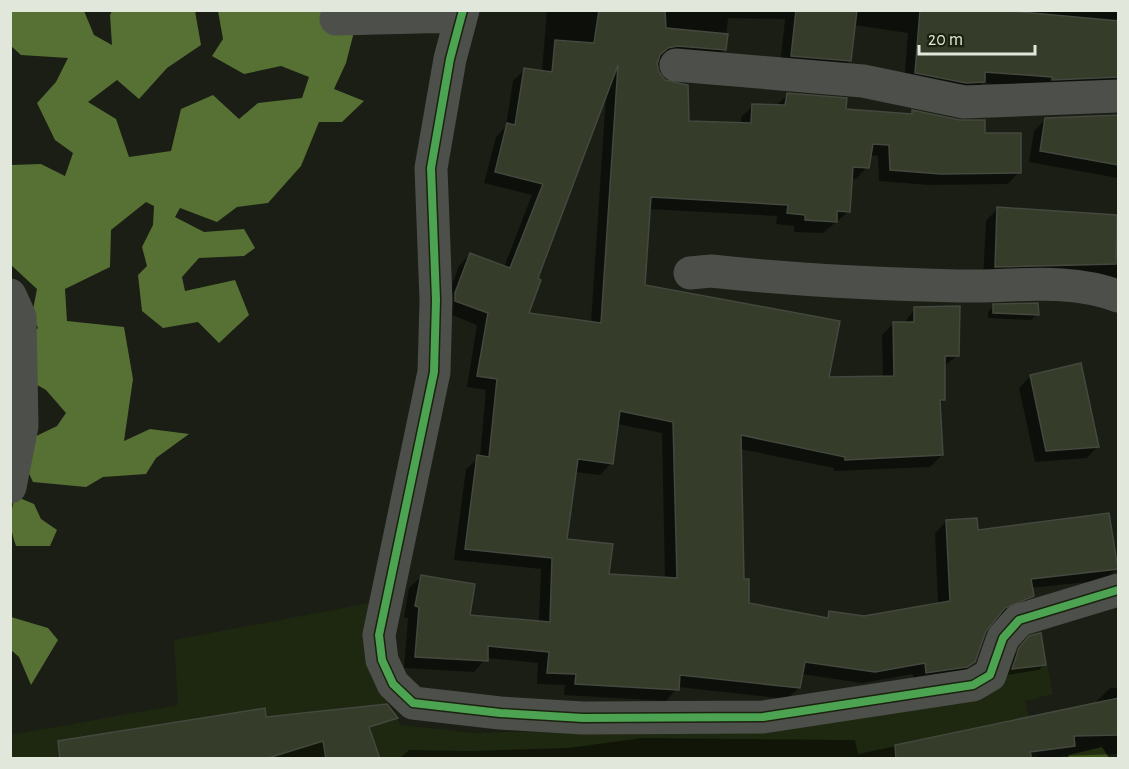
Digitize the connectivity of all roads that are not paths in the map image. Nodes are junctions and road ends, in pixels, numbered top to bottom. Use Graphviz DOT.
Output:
graph roads {
  1 [pos="462,13"];
  2 [pos="336,19"];
  3 [pos="676,65"];
  4 [pos="1119,96"];
  5 [pos="690,273"];
  6 [pos="10,295"];
  7 [pos="1119,297"];
  8 [pos="10,487"];
  9 [pos="1119,590"];
  1 -- 2 [label="street"];
  1 -- 9 [label="street"];
  3 -- 4 [label="street"];
  5 -- 7 [label="street"];
  6 -- 8 [label="street"];
}
